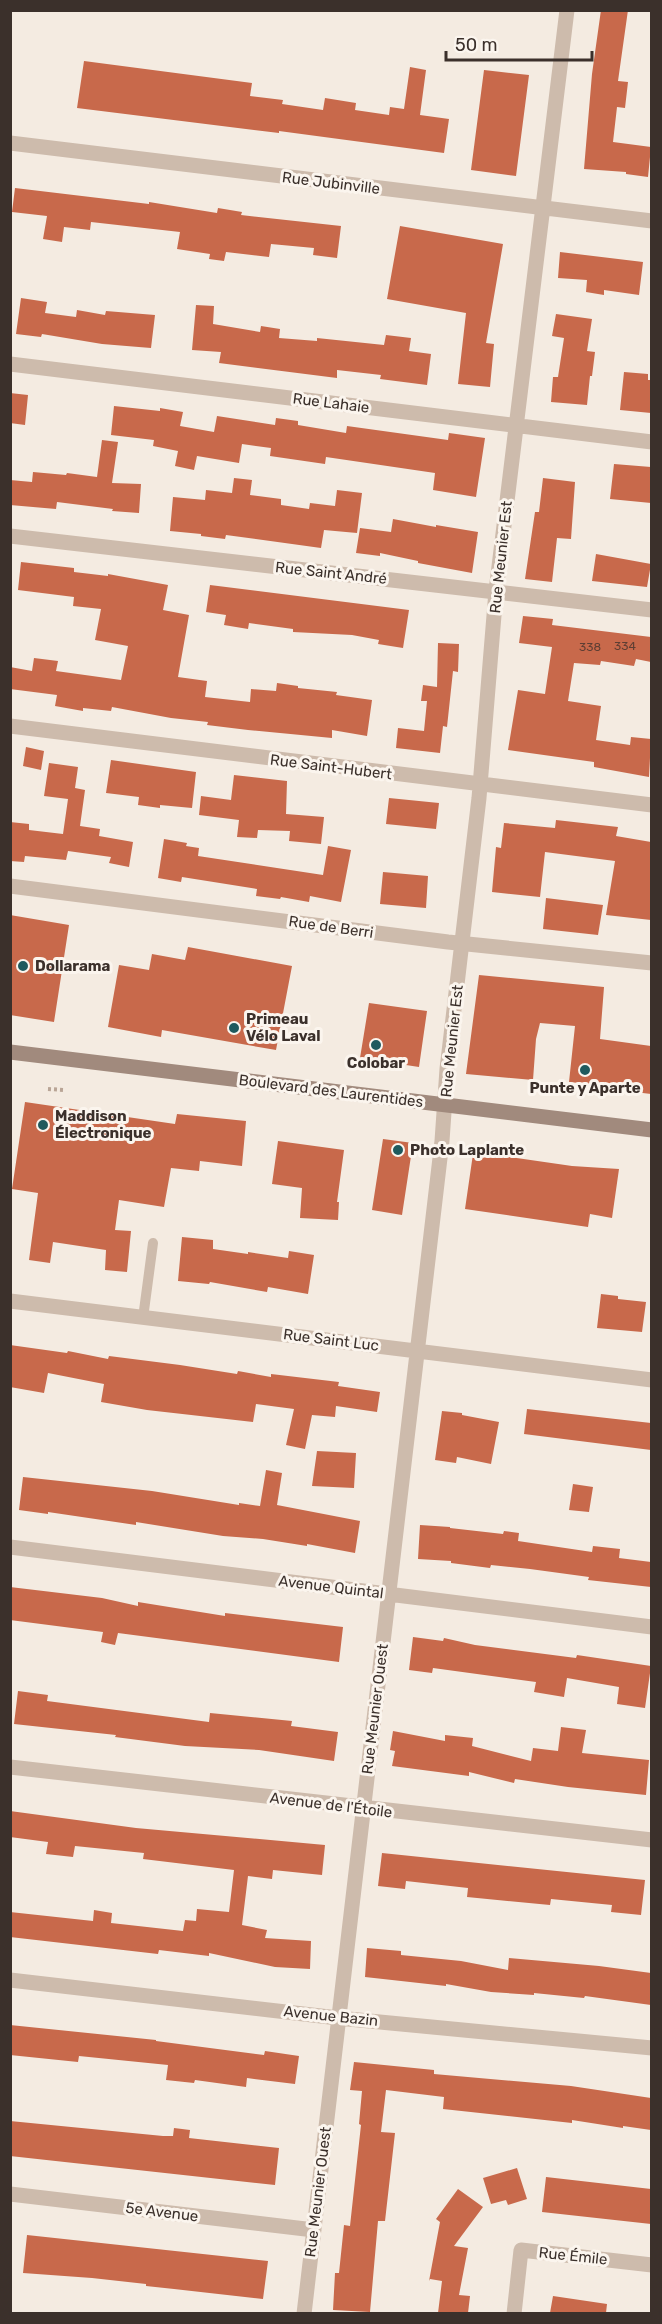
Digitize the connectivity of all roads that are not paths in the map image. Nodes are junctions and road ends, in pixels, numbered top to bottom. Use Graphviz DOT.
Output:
graph roads {
  1 [pos="567,10"];
  2 [pos="10,143"];
  3 [pos="543,209"];
  4 [pos="651,221"];
  5 [pos="10,364"];
  6 [pos="516,424"];
  7 [pos="651,442"];
  8 [pos="10,536"];
  9 [pos="496,591"];
  10 [pos="651,610"];
  11 [pos="10,726"];
  12 [pos="480,786"];
  13 [pos="651,806"];
  14 [pos="10,886"];
  15 [pos="463,944"];
  16 [pos="651,963"];
  17 [pos="10,1052"];
  18 [pos="445,1105"];
  19 [pos="651,1130"];
  20 [pos="153,1243"];
  21 [pos="10,1301"];
  22 [pos="143,1318"];
  23 [pos="418,1351"];
  24 [pos="651,1380"];
  25 [pos="10,1547"];
  26 [pos="389,1595"];
  27 [pos="651,1627"];
  28 [pos="10,1767"];
  29 [pos="364,1808"];
  30 [pos="651,1840"];
  31 [pos="10,1980"];
  32 [pos="338,2018"];
  33 [pos="651,2048"];
  34 [pos="10,2193"];
  35 [pos="314,2230"];
  36 [pos="651,2265"];
  37 [pos="303,2313"];
  38 [pos="514,2313"];
  1 -- 3 [label="street, Rue Meunier Est"];
  2 -- 3 [label="street, Rue Jubinville"];
  3 -- 4 [label="street, Rue Jubinville"];
  3 -- 6 [label="street, Rue Meunier Est"];
  5 -- 6 [label="street, Rue Lahaie"];
  6 -- 7 [label="street, Rue Lahaie"];
  6 -- 9 [label="street, Rue Meunier Est"];
  8 -- 9 [label="street, Rue Saint André"];
  9 -- 10 [label="street, Rue Saint André"];
  9 -- 12 [label="street, Rue Meunier Est"];
  11 -- 12 [label="street, Rue Saint-Hubert"];
  12 -- 13 [label="street, Rue Saint-Hubert"];
  12 -- 15 [label="street, Rue Meunier Est"];
  14 -- 15 [label="street, Rue de Berri"];
  15 -- 16 [label="street, Rue de Berri"];
  15 -- 18 [label="street, Rue Meunier Est"];
  17 -- 18 [label="main road, Boulevard des Laurentides"];
  18 -- 19 [label="main road, Boulevard des Laurentides"];
  18 -- 23 [label="street, Rue Meunier Ouest"];
  20 -- 22 [label="lane"];
  21 -- 22 [label="street, Rue Saint Luc"];
  22 -- 23 [label="street, Rue Saint Luc"];
  23 -- 24 [label="street, Rue Saint Luc"];
  23 -- 26 [label="street, Rue Meunier Ouest"];
  25 -- 26 [label="street, Avenue Quintal"];
  26 -- 27 [label="street, Avenue Quintal"];
  26 -- 29 [label="street, Rue Meunier Ouest"];
  28 -- 29 [label="street, Avenue de l'Étoile"];
  29 -- 30 [label="street, Avenue de l'Étoile"];
  29 -- 32 [label="street, Rue Meunier Ouest"];
  31 -- 32 [label="street, Avenue Bazin"];
  32 -- 33 [label="street, Avenue Bazin"];
  32 -- 35 [label="street, Rue Meunier Ouest"];
  34 -- 35 [label="street, 5e Avenue"];
  35 -- 37 [label="street, Rue Meunier Ouest"];
  36 -- 38 [label="street, Rue Émile"];
}
